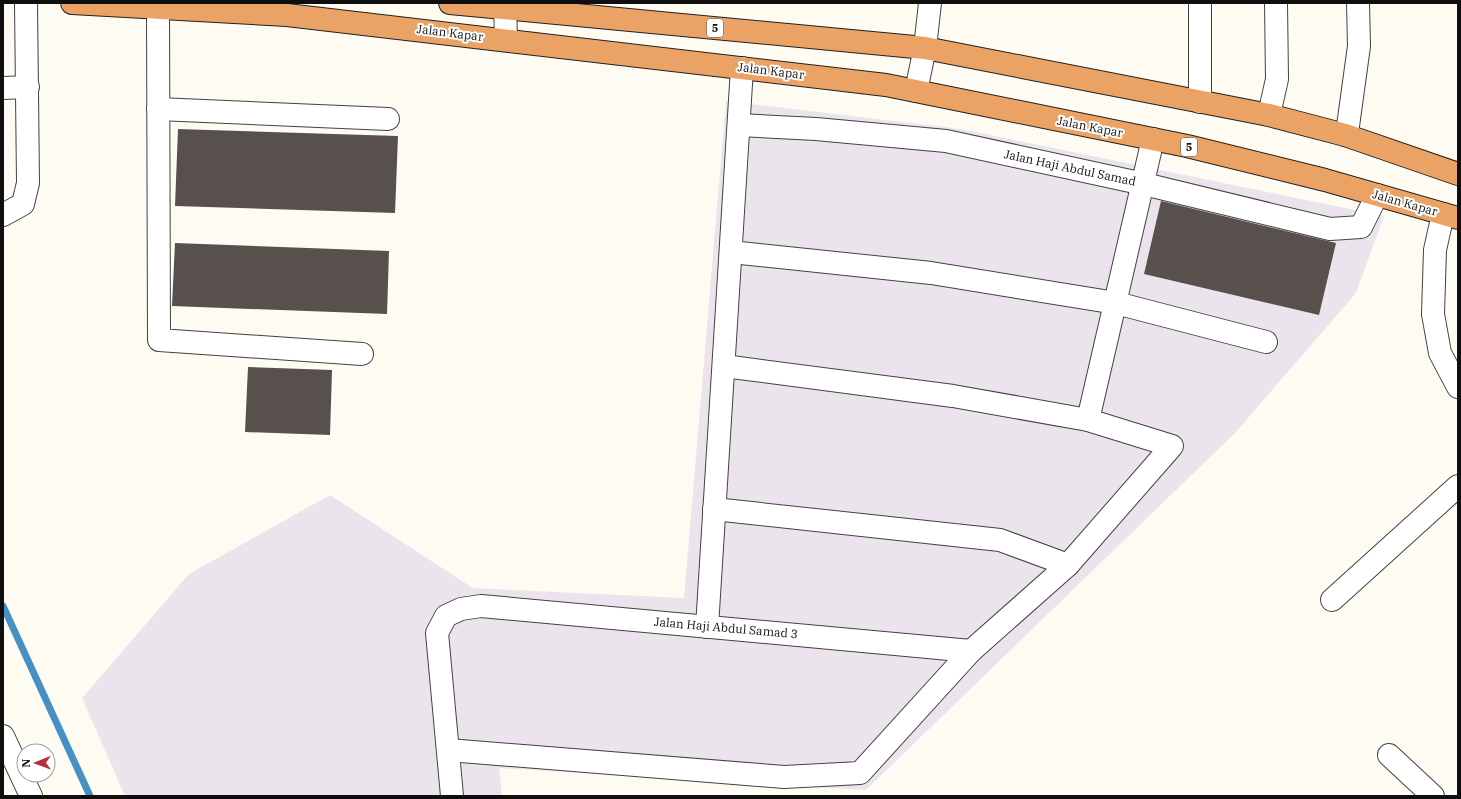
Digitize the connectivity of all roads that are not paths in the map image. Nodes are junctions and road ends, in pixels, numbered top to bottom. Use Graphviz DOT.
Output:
graph roads {
  1 [pos="26,3"];
  2 [pos="72,3"];
  3 [pos="450,3"];
  4 [pos="930,3"];
  5 [pos="1276,3"];
  6 [pos="1358,3"];
  7 [pos="1198,4"];
  8 [pos="505,6"];
  9 [pos="158,7"];
  10 [pos="506,40"];
  11 [pos="925,48"];
  12 [pos="742,68"];
  13 [pos="28,87"];
  14 [pos="3,88"];
  15 [pos="916,91"];
  16 [pos="1200,102"];
  17 [pos="158,109"];
  18 [pos="1269,115"];
  19 [pos="388,119"];
  20 [pos="739,125"];
  21 [pos="1345,135"];
  22 [pos="1153,139"];
  23 [pos="1458,174"];
  24 [pos="1144,184"];
  25 [pos="1377,195"];
  26 [pos="3,215"];
  27 [pos="1451,216"];
  28 [pos="731,252"];
  29 [pos="1116,303"];
  30 [pos="1266,342"];
  31 [pos="362,354"];
  32 [pos="724,366"];
  33 [pos="1458,387"];
  34 [pos="1088,420"];
  35 [pos="1458,486"];
  36 [pos="714,509"];
  37 [pos="1068,565"];
  38 [pos="1332,600"];
  39 [pos="707,626"];
  40 [pos="971,651"];
  41 [pos="3,736"];
  42 [pos="448,750"];
  43 [pos="1389,755"];
  44 [pos="31,796"];
  45 [pos="452,796"];
  46 [pos="1433,796"];
  1 -- 13 [label="street"];
  2 -- 9 [label="highway, Jalan Kapar / 5"];
  3 -- 8 [label="highway, 5"];
  4 -- 11 [label="street"];
  5 -- 18 [label="street"];
  6 -- 21 [label="street"];
  7 -- 16 [label="street"];
  8 -- 10 [label="street"];
  8 -- 11 [label="highway, 5"];
  9 -- 10 [label="highway, Jalan Kapar / 5"];
  9 -- 17 [label="street"];
  10 -- 12 [label="highway, Jalan Kapar / 5"];
  11 -- 15 [label="street"];
  11 -- 16 [label="highway, 5"];
  12 -- 15 [label="highway, Jalan Kapar / 5"];
  12 -- 20 [label="street"];
  13 -- 14 [label="street"];
  13 -- 26 [label="street"];
  15 -- 22 [label="highway, Jalan Kapar / 5"];
  16 -- 18 [label="highway, 5"];
  17 -- 19 [label="street"];
  17 -- 31 [label="street"];
  18 -- 21 [label="highway, 5"];
  20 -- 24 [label="street, Jalan Haji Abdul Samad"];
  20 -- 28 [label="street"];
  21 -- 23 [label="highway, 5"];
  22 -- 24 [label="street"];
  22 -- 25 [label="highway, Jalan Kapar / 5"];
  24 -- 25 [label="street, Jalan Haji Abdul Samad"];
  24 -- 29 [label="street"];
  25 -- 27 [label="highway, Jalan Kapar / 5"];
  27 -- 33 [label="street"];
  28 -- 29 [label="street"];
  28 -- 32 [label="street"];
  29 -- 30 [label="street"];
  29 -- 34 [label="street"];
  32 -- 34 [label="street"];
  32 -- 36 [label="street"];
  34 -- 37 [label="street"];
  35 -- 38 [label="street"];
  36 -- 37 [label="street"];
  36 -- 39 [label="street"];
  37 -- 40 [label="street"];
  39 -- 40 [label="street, Jalan Haji Abdul Samad 3"];
  39 -- 42 [label="street, Jalan Haji Abdul Samad 3"];
  40 -- 42 [label="street"];
  41 -- 44 [label="street"];
  42 -- 45 [label="street, Jalan Haji Abdul Samad 3"];
  43 -- 46 [label="street"];
}
